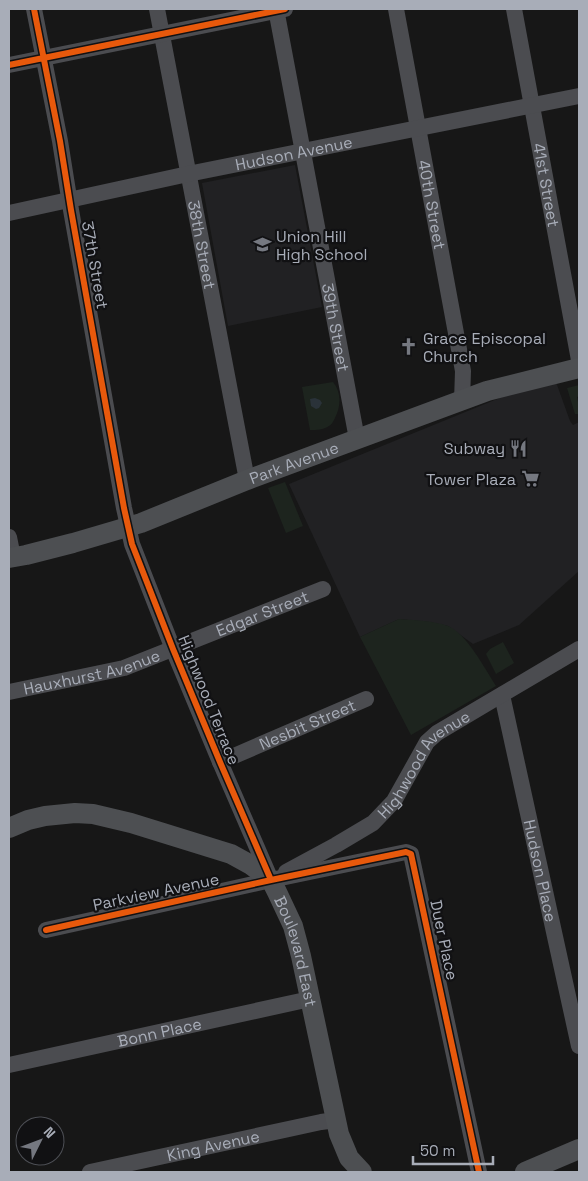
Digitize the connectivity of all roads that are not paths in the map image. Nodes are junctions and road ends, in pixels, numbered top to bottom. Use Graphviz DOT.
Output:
graph roads {
  1 [pos="34,9"];
  2 [pos="157,9"];
  3 [pos="279,9"];
  4 [pos="396,9"];
  5 [pos="514,9"];
  6 [pos="162,34"];
  7 [pos="43,57"];
  8 [pos="9,65"];
  9 [pos="579,96"];
  10 [pos="532,106"];
  11 [pos="418,129"];
  12 [pos="303,152"];
  13 [pos="188,174"];
  14 [pos="70,200"];
  15 [pos="9,213"];
  16 [pos="579,360"];
  17 [pos="579,368"];
  18 [pos="462,401"];
  19 [pos="357,439"];
  20 [pos="247,480"];
  21 [pos="128,527"];
  22 [pos="9,537"];
  23 [pos="11,558"];
  24 [pos="323,589"];
  25 [pos="173,649"];
  26 [pos="579,649"];
  27 [pos="9,692"];
  28 [pos="502,695"];
  29 [pos="366,699"];
  30 [pos="220,762"];
  31 [pos="9,828"];
  32 [pos="271,880"];
  33 [pos="46,930"];
  34 [pos="310,999"];
  35 [pos="579,1046"];
  36 [pos="9,1065"];
  37 [pos="336,1120"];
  38 [pos="579,1149"];
  39 [pos="90,1172"];
  40 [pos="362,1172"];
  41 [pos="479,1172"];
  42 [pos="525,1172"];
  1 -- 7 [label="street, 37th Street"];
  2 -- 6 [label="street, 38th Street"];
  3 -- 6 [label="street"];
  3 -- 12 [label="street, 39th Street"];
  4 -- 11 [label="street, 40th Street"];
  5 -- 10 [label="street, 41st Street"];
  6 -- 7 [label="street"];
  6 -- 13 [label="street, 38th Street"];
  7 -- 8 [label="street"];
  7 -- 14 [label="street, 37th Street"];
  9 -- 10 [label="street, Hudson Avenue"];
  10 -- 11 [label="street, Hudson Avenue"];
  10 -- 16 [label="street, 41st Street"];
  11 -- 12 [label="street, Hudson Avenue"];
  11 -- 18 [label="street, 40th Street"];
  12 -- 13 [label="street, Hudson Avenue"];
  12 -- 19 [label="street, 39th Street"];
  13 -- 14 [label="street, Hudson Avenue"];
  13 -- 20 [label="street, 38th Street"];
  14 -- 15 [label="street, Hudson Avenue"];
  14 -- 21 [label="street, 37th Street"];
  17 -- 18 [label="main road, Park Avenue"];
  18 -- 19 [label="main road, Park Avenue"];
  19 -- 20 [label="main road, Park Avenue"];
  20 -- 21 [label="main road, Park Avenue"];
  21 -- 23 [label="main road, Park Avenue"];
  21 -- 25 [label="street, Highwood Terrace"];
  22 -- 23 [label="street"];
  24 -- 25 [label="street, Edgar Street"];
  25 -- 27 [label="street, Hauxhurst Avenue"];
  25 -- 30 [label="street, Highwood Terrace"];
  26 -- 28 [label="street, Highwood Avenue"];
  28 -- 32 [label="street, Highwood Avenue"];
  28 -- 35 [label="street, Hudson Place"];
  29 -- 30 [label="street, Nesbit Street"];
  30 -- 32 [label="street, Highwood Terrace"];
  31 -- 32 [label="main road, Boulevard East"];
  32 -- 33 [label="street, Parkview Avenue"];
  32 -- 34 [label="main road, Boulevard East"];
  32 -- 41 [label="street, Duer Place"];
  34 -- 36 [label="street, Bonn Place"];
  34 -- 37 [label="main road, Boulevard East"];
  37 -- 39 [label="street, King Avenue"];
  37 -- 40 [label="main road, Boulevard East"];
  38 -- 42 [label="main road"];
}
